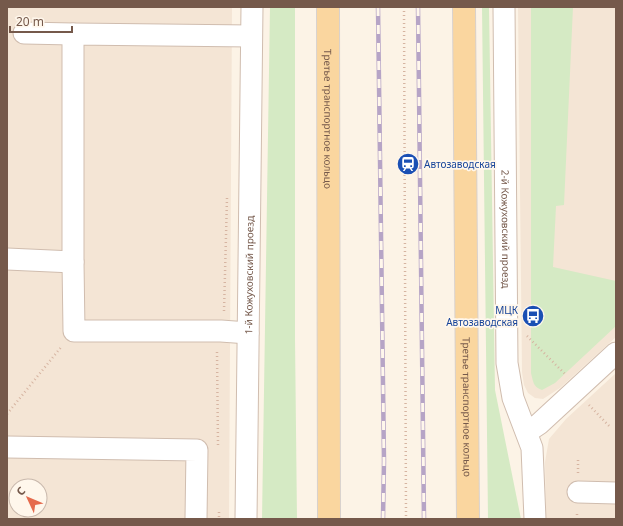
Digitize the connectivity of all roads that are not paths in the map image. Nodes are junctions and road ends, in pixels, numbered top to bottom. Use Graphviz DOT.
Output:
graph roads {
  1 [pos="252,7"];
  2 [pos="328,7"];
  3 [pos="464,7"];
  4 [pos="504,7"];
  5 [pos="24,33"];
  6 [pos="73,34"];
  7 [pos="251,36"];
  8 [pos="7,259"];
  9 [pos="73,262"];
  10 [pos="248,333"];
  11 [pos="616,353"];
  12 [pos="527,432"];
  13 [pos="7,447"];
  14 [pos="578,492"];
  15 [pos="616,493"];
  16 [pos="196,519"];
  17 [pos="246,519"];
  18 [pos="329,519"];
  19 [pos="468,519"];
  20 [pos="535,519"];
  1 -- 7 [label="street, 1-й Кожуховский проезд"];
  2 -- 18 [label="main road, Третье транспортное кольцо"];
  3 -- 19 [label="main road, Третье транспортное кольцо"];
  4 -- 12 [label="street, 2-й Кожуховский проезд"];
  5 -- 6 [label="street"];
  6 -- 7 [label="street"];
  6 -- 9 [label="street"];
  7 -- 10 [label="street, 1-й Кожуховский проезд"];
  8 -- 9 [label="street"];
  9 -- 10 [label="street"];
  10 -- 17 [label="street, 1-й Кожуховский проезд"];
  11 -- 12 [label="street"];
  12 -- 20 [label="street, 2-й Кожуховский проезд"];
  13 -- 16 [label="street"];
  14 -- 15 [label="street"];
}
